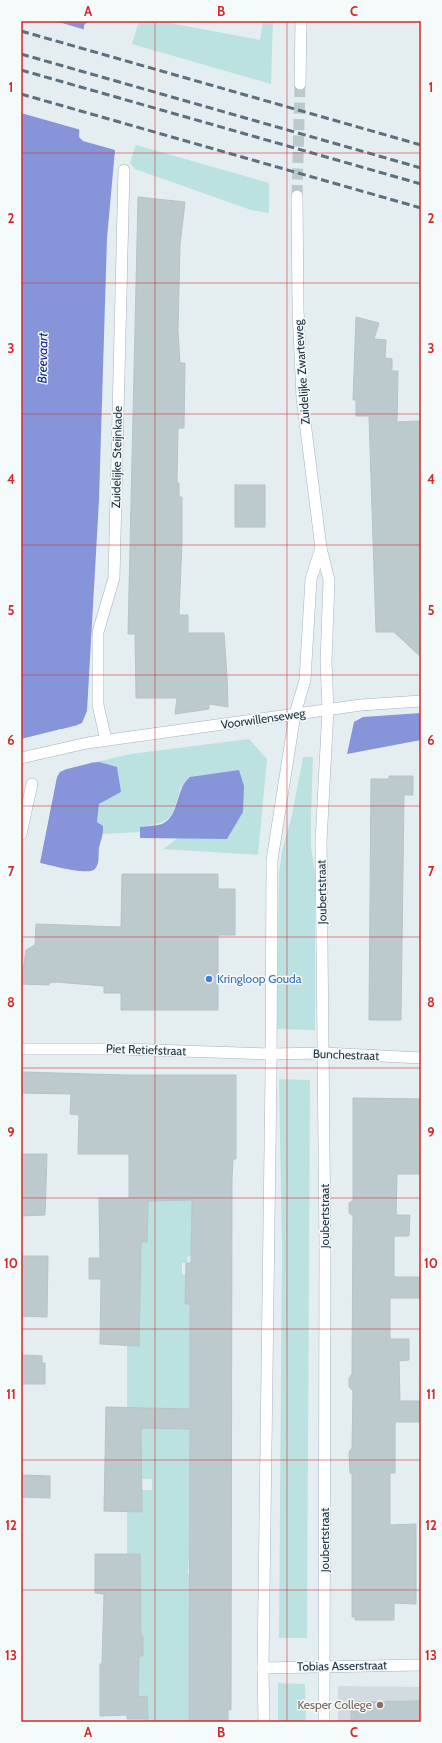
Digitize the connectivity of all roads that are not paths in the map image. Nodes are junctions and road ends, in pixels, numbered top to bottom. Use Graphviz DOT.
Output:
graph roads {
  1 [pos="301,21"];
  2 [pos="300,84"];
  3 [pos="124,170"];
  4 [pos="297,196"];
  5 [pos="321,548"];
  6 [pos="421,701"];
  7 [pos="328,709"];
  8 [pos="295,714"];
  9 [pos="106,740"];
  10 [pos="21,758"];
  11 [pos="32,784"];
  12 [pos="21,834"];
  13 [pos="21,1049"];
  14 [pos="324,1053"];
  15 [pos="271,1054"];
  16 [pos="421,1058"];
  17 [pos="421,1665"];
  18 [pos="326,1667"];
  19 [pos="263,1668"];
  20 [pos="264,1722"];
  21 [pos="324,1722"];
  1 -- 2 [label="main road"];
  3 -- 9 [label="main road, Zuidelijke Steijnkade"];
  4 -- 5 [label="main road, Zuidelijke Zwarteweg"];
  5 -- 7 [label="main road, Zuidelijke Zwarteweg"];
  5 -- 8 [label="main road, Zuidelijke Zwarteweg"];
  6 -- 7 [label="main road, Voorwillenseweg"];
  7 -- 8 [label="main road, Voorwillenseweg"];
  7 -- 14 [label="main road, Joubertstraat"];
  8 -- 9 [label="main road, Voorwillenseweg"];
  8 -- 15 [label="main road"];
  9 -- 10 [label="main road, Voorwillenseweg"];
  11 -- 12 [label="main road"];
  13 -- 15 [label="main road, Piet Retiefstraat"];
  14 -- 15 [label="main road, Bunchestraat"];
  14 -- 16 [label="main road, Bunchestraat"];
  14 -- 18 [label="main road, Joubertstraat"];
  15 -- 19 [label="main road"];
  17 -- 18 [label="main road, Tobias Asserstraat"];
  18 -- 19 [label="main road, Tobias Asserstraat"];
  18 -- 21 [label="main road, Joubertstraat"];
  19 -- 20 [label="main road"];
}
